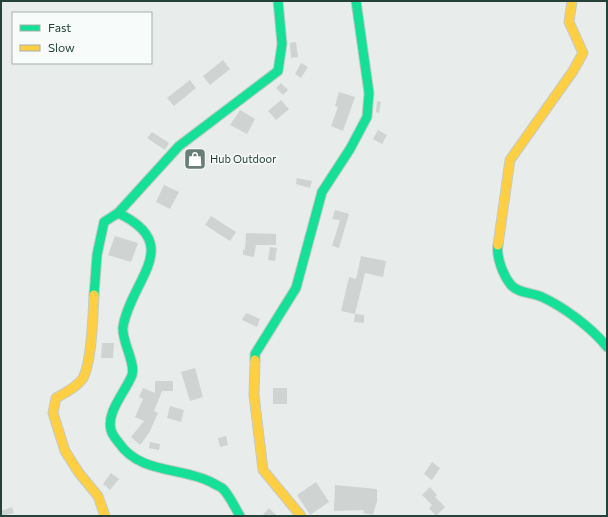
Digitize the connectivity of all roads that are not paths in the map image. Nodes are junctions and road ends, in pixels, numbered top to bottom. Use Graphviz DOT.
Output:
graph roads {
  1 [pos="278,1"];
  2 [pos="356,1"];
  3 [pos="572,1"];
  4 [pos="118,213"];
  5 [pos="607,347"];
  6 [pos="105,516"];
  7 [pos="240,516"];
  8 [pos="301,516"];
  1 -- 4 [label="main road"];
  2 -- 8 [label="main road"];
  3 -- 5 [label="main road"];
  4 -- 6 [label="main road"];
  4 -- 7 [label="main road"];
}
